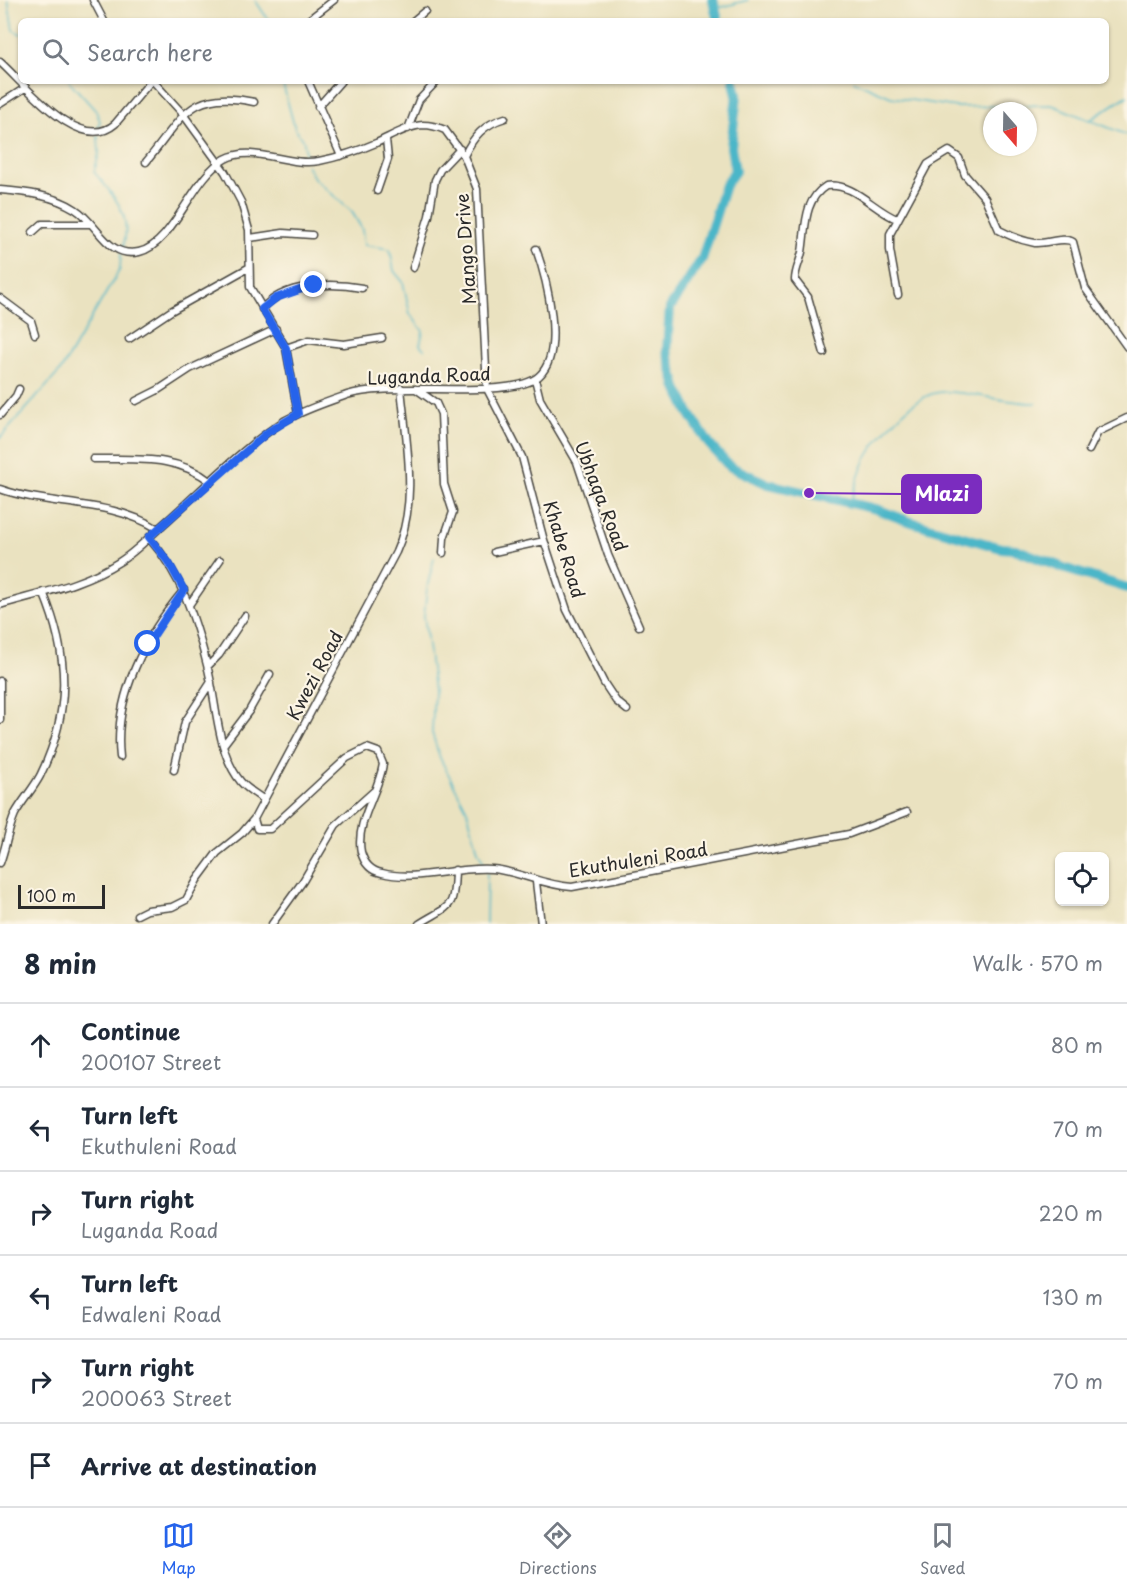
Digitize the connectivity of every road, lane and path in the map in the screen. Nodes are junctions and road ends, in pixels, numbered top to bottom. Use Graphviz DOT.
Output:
graph roads {
  1 [pos="93,0"];
  2 [pos="334,0"];
  3 [pos="425,11"];
  4 [pos="102,18"];
  5 [pos="311,18"];
  6 [pos="417,18"];
  7 [pos="0,62"];
  8 [pos="18,81"];
  9 [pos="21,84"];
  10 [pos="149,84"];
  11 [pos="155,84"];
  12 [pos="309,84"];
  13 [pos="338,84"];
  14 [pos="434,84"];
  15 [pos="25,88"];
  16 [pos="254,102"];
  17 [pos="0,104"];
  18 [pos="318,107"];
  19 [pos="183,114"];
  20 [pos="505,118"];
  21 [pos="408,129"];
  22 [pos="386,139"];
  23 [pos="460,149"];
  24 [pos="341,156"];
  25 [pos="464,156"];
  26 [pos="146,162"];
  27 [pos="219,163"];
  28 [pos="0,190"];
  29 [pos="377,191"];
  30 [pos="897,219"];
  31 [pos="90,224"];
  32 [pos="33,232"];
  33 [pos="312,235"];
  34 [pos="250,238"];
  35 [pos="536,249"];
  36 [pos="248,268"];
  37 [pos="413,268"];
  38 [pos="362,288"];
  39 [pos="898,295"];
  40 [pos="0,298"];
  41 [pos="262,309"];
  42 [pos="276,329"];
  43 [pos="35,334"];
  44 [pos="382,338"];
  45 [pos="129,339"];
  46 [pos="1127,347"];
  47 [pos="286,348"];
  48 [pos="824,353"];
  49 [pos="535,379"];
  50 [pos="401,388"];
  51 [pos="19,389"];
  52 [pos="416,389"];
  53 [pos="487,389"];
  54 [pos="136,401"];
  55 [pos="298,414"];
  56 [pos="0,415"];
  57 [pos="1127,418"];
  58 [pos="1089,450"];
  59 [pos="93,459"];
  60 [pos="211,482"];
  61 [pos="0,489"];
  62 [pos="158,529"];
  63 [pos="149,537"];
  64 [pos="544,541"];
  65 [pos="494,552"];
  66 [pos="443,553"];
  67 [pos="220,560"];
  68 [pos="184,590"];
  69 [pos="43,592"];
  70 [pos="0,605"];
  71 [pos="189,605"];
  72 [pos="245,616"];
  73 [pos="639,626"];
  74 [pos="208,666"];
  75 [pos="270,675"];
  76 [pos="0,681"];
  77 [pos="211,682"];
  78 [pos="627,710"];
  79 [pos="0,720"];
  80 [pos="224,744"];
  81 [pos="120,758"];
  82 [pos="174,770"];
  83 [pos="377,788"];
  84 [pos="263,799"];
  85 [pos="907,812"];
  86 [pos="254,819"];
  87 [pos="3,838"];
  88 [pos="0,863"];
  89 [pos="455,870"];
  90 [pos="536,882"];
  91 [pos="137,915"];
  92 [pos="272,924"];
  93 [pos="419,924"];
  94 [pos="541,924"];
  1 -- 4 [label="street"];
  2 -- 5 [label="street"];
  3 -- 6 [label="street"];
  7 -- 8 [label="street"];
  9 -- 15 [label="street"];
  10 -- 15 [label="street"];
  11 -- 19 [label="street"];
  12 -- 18 [label="street"];
  13 -- 18 [label="street"];
  14 -- 21 [label="street"];
  15 -- 17 [label="street"];
  16 -- 19 [label="street"];
  18 -- 24 [label="street"];
  19 -- 26 [label="street"];
  19 -- 27 [label="street"];
  20 -- 25 [label="street"];
  21 -- 22 [label="street, Mango Drive"];
  21 -- 23 [label="street, Mango Drive"];
  22 -- 24 [label="street, Mango Drive"];
  22 -- 29 [label="street"];
  23 -- 25 [label="street, Mango Drive"];
  23 -- 37 [label="street"];
  24 -- 27 [label="street, Mango Drive"];
  25 -- 53 [label="street, Mango Drive"];
  27 -- 31 [label="street"];
  27 -- 34 [label="street"];
  28 -- 31 [label="street"];
  30 -- 39 [label="street"];
  30 -- 46 [label="street"];
  30 -- 48 [label="street"];
  31 -- 32 [label="street"];
  33 -- 34 [label="street"];
  34 -- 36 [label="street"];
  35 -- 49 [label="street"];
  36 -- 41 [label="street"];
  36 -- 45 [label="street"];
  38 -- 41 [label="street"];
  40 -- 43 [label="street"];
  41 -- 42 [label="street"];
  42 -- 47 [label="street"];
  42 -- 54 [label="street"];
  44 -- 47 [label="street"];
  47 -- 55 [label="street"];
  49 -- 53 [label="street, Luganda Road"];
  49 -- 73 [label="street, Ubhaqa Road"];
  50 -- 52 [label="street, Luganda Road"];
  50 -- 55 [label="street, Luganda Road"];
  50 -- 84 [label="street, Kwezi Road"];
  51 -- 56 [label="street"];
  52 -- 53 [label="street, Luganda Road"];
  52 -- 66 [label="street"];
  53 -- 64 [label="street, Khabe Road"];
  55 -- 60 [label="street, Luganda Road"];
  57 -- 58 [label="street"];
  59 -- 60 [label="street"];
  60 -- 62 [label="street, Luganda Road"];
  61 -- 62 [label="street"];
  62 -- 63 [label="street, Luganda Road"];
  63 -- 68 [label="street"];
  63 -- 69 [label="street, Luganda Road"];
  64 -- 65 [label="street"];
  64 -- 78 [label="street, Khabe Road"];
  67 -- 71 [label="street"];
  68 -- 71 [label="street"];
  68 -- 81 [label="street"];
  69 -- 70 [label="street, Luganda Road"];
  69 -- 87 [label="street"];
  71 -- 74 [label="street"];
  72 -- 74 [label="street"];
  74 -- 77 [label="street"];
  75 -- 80 [label="street"];
  76 -- 79 [label="street"];
  77 -- 80 [label="street"];
  77 -- 82 [label="street"];
  80 -- 84 [label="street"];
  83 -- 86 [label="street, Ekuthuleni Road"];
  83 -- 89 [label="street, Ekuthuleni Road"];
  83 -- 92 [label="street"];
  84 -- 86 [label="street, Kwezi Road"];
  85 -- 90 [label="street, Ekuthuleni Road"];
  86 -- 91 [label="street, Kwezi Road"];
  87 -- 88 [label="street"];
  89 -- 90 [label="street, Ekuthuleni Road"];
  89 -- 93 [label="street"];
  90 -- 94 [label="street"];
}
